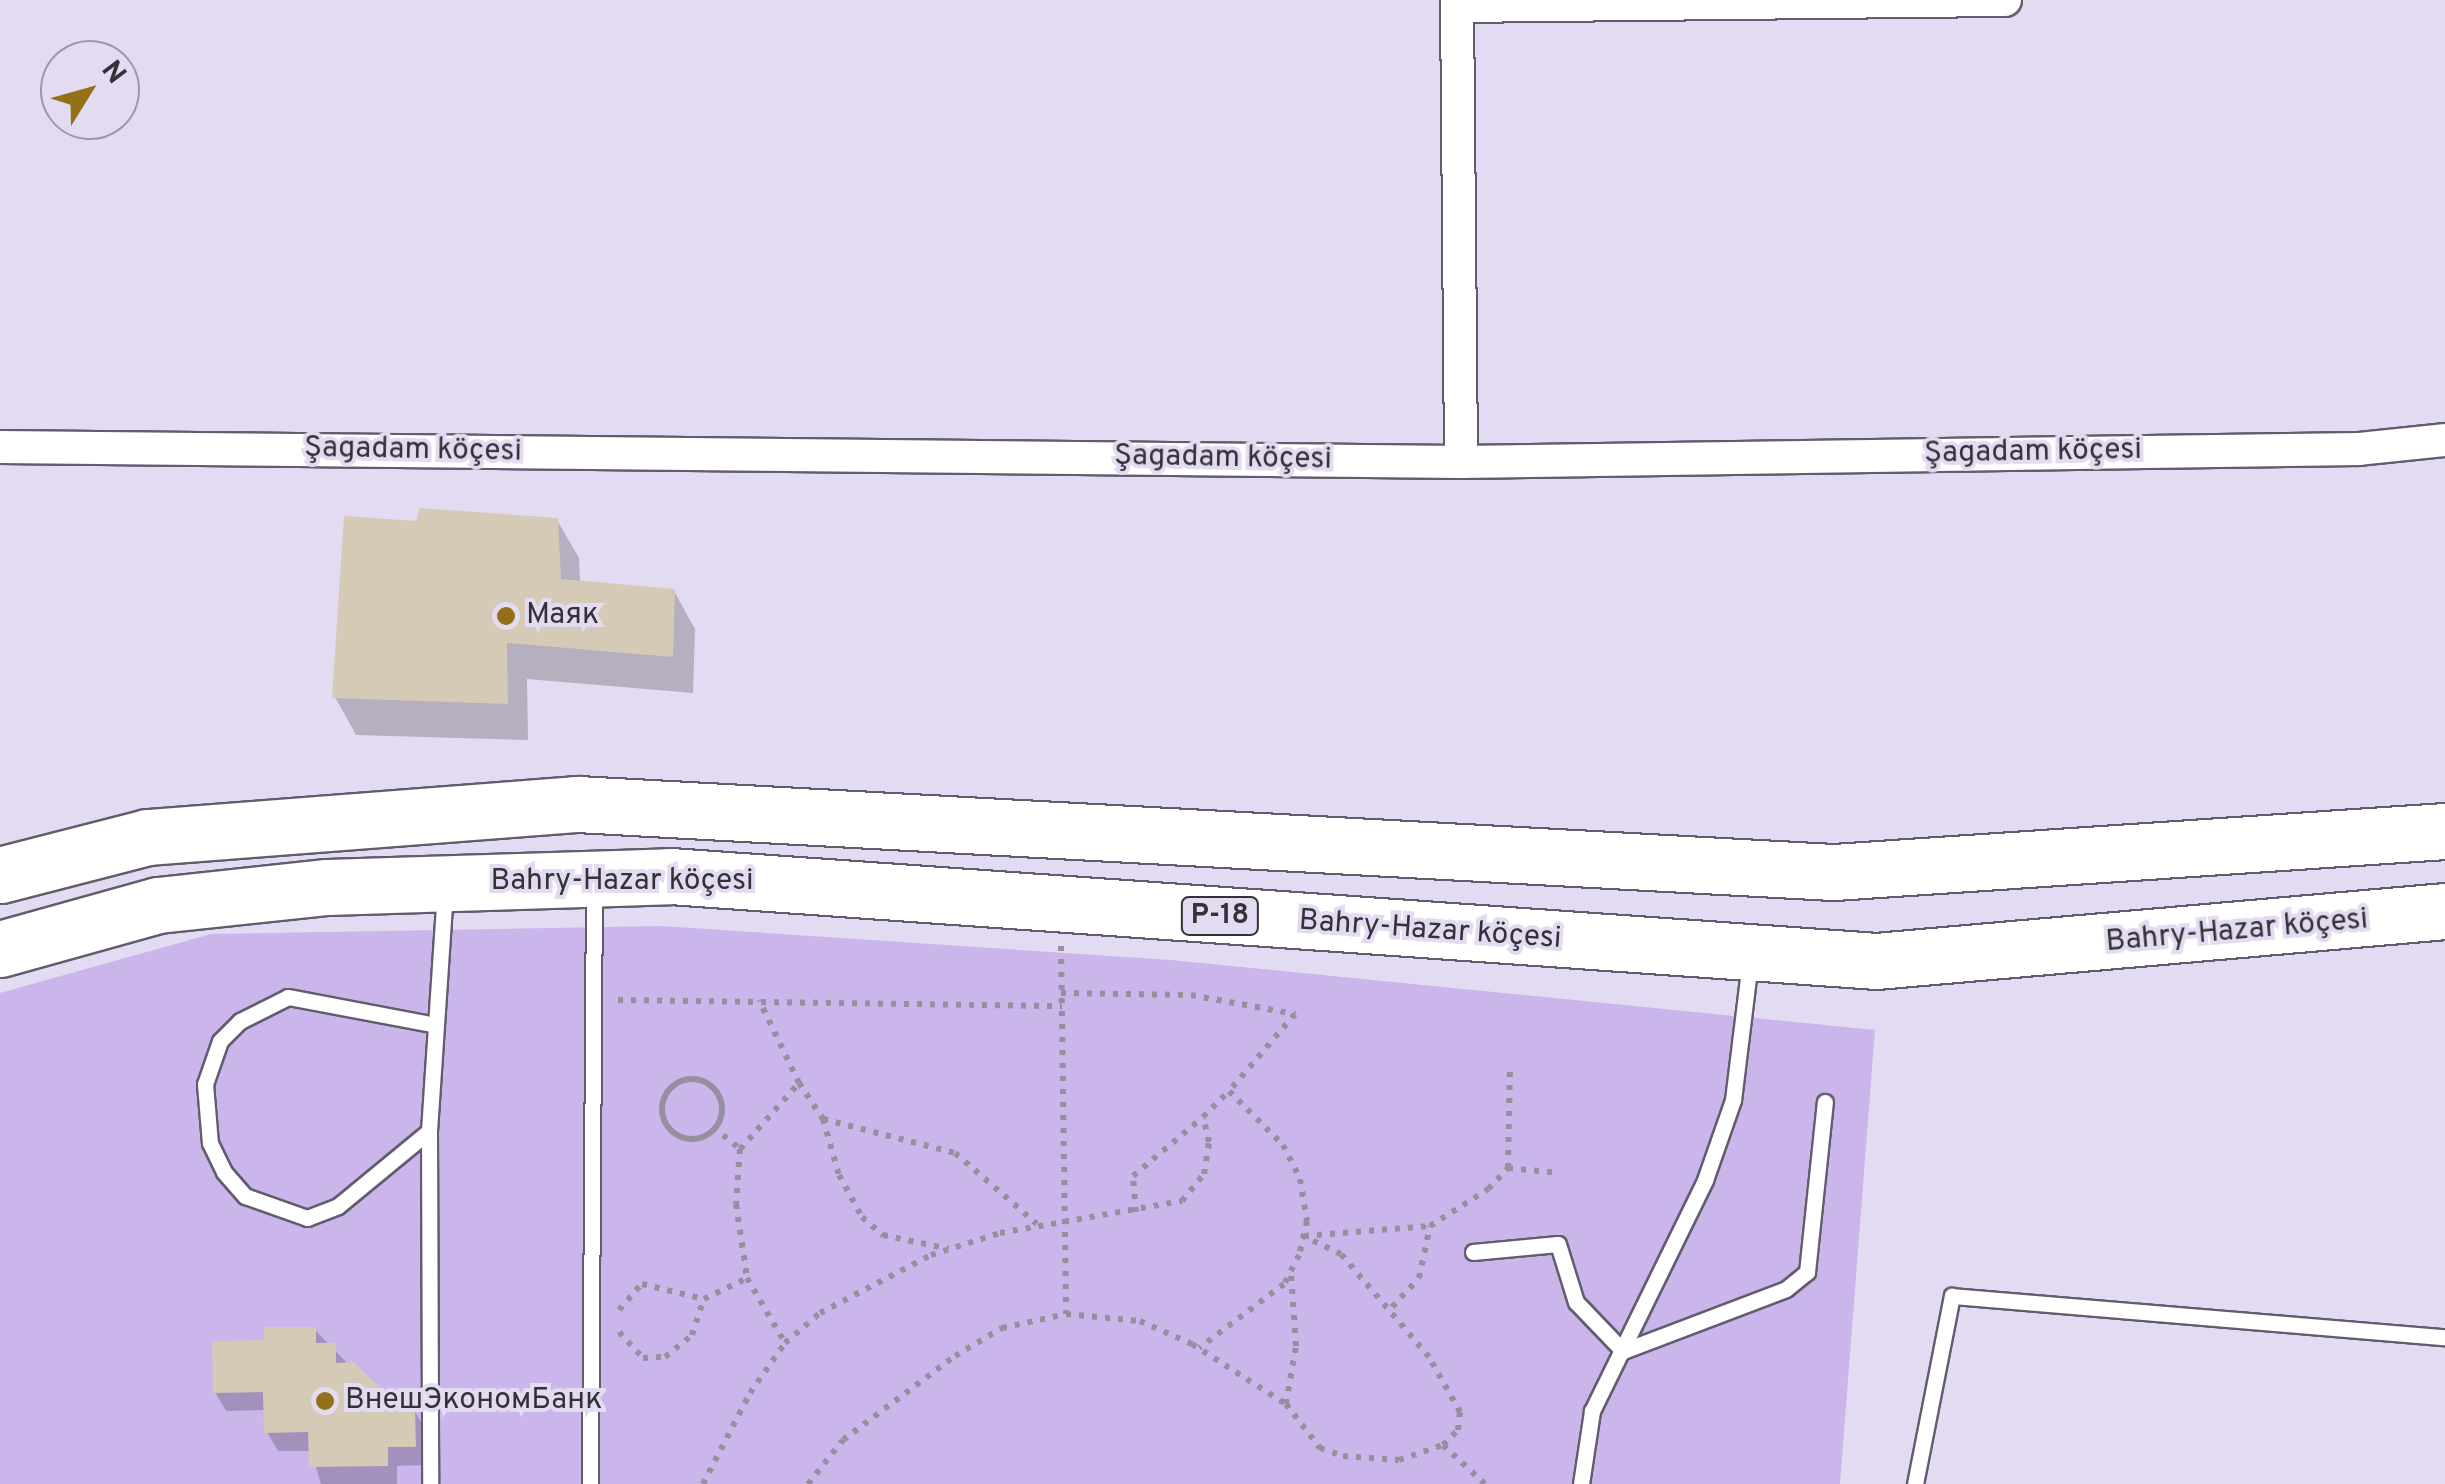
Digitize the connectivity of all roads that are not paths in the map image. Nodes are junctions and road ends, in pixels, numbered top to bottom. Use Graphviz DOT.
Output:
graph roads {
  1 [pos="2005,0"];
  2 [pos="1457,3"];
  3 [pos="2445,440"];
  4 [pos="0,447"];
  5 [pos="1461,462"];
  6 [pos="2445,830"];
  7 [pos="2338,841"];
  8 [pos="96,851"];
  9 [pos="0,875"];
  10 [pos="594,878"];
  11 [pos="445,883"];
  12 [pos="2445,911"];
  13 [pos="112,918"];
  14 [pos="2342,922"];
  15 [pos="0,948"];
  16 [pos="1751,954"];
  17 [pos="431,1024"];
  18 [pos="1825,1102"];
  19 [pos="429,1131"];
  20 [pos="1473,1252"];
  21 [pos="2445,1337"];
  22 [pos="1622,1351"];
  23 [pos="430,1484"];
  24 [pos="590,1484"];
  25 [pos="1581,1484"];
  26 [pos="1915,1484"];
  1 -- 2 [label="street"];
  2 -- 5 [label="street"];
  3 -- 5 [label="street, Şagadam köçesi"];
  4 -- 5 [label="street, Şagadam köçesi"];
  6 -- 7 [label="highway"];
  7 -- 8 [label="highway"];
  7 -- 14 [label="highway"];
  8 -- 9 [label="highway"];
  8 -- 13 [label="highway"];
  10 -- 11 [label="highway, Bahry-Hazar köçesi / P-18"];
  10 -- 16 [label="highway, Bahry-Hazar köçesi / P-18"];
  10 -- 24 [label="lane"];
  11 -- 13 [label="highway, Bahry-Hazar köçesi / P-18"];
  11 -- 17 [label="lane"];
  12 -- 14 [label="highway, Bahry-Hazar köçesi / P-18"];
  13 -- 15 [label="highway, Bahry-Hazar köçesi / P-18"];
  14 -- 16 [label="highway, Bahry-Hazar köçesi / P-18"];
  16 -- 22 [label="lane"];
  17 -- 19 [label="lane"];
  17 -- 19 [label="lane"];
  18 -- 22 [label="lane"];
  19 -- 23 [label="lane"];
  20 -- 22 [label="lane"];
  21 -- 26 [label="lane"];
  22 -- 25 [label="lane"];
}
